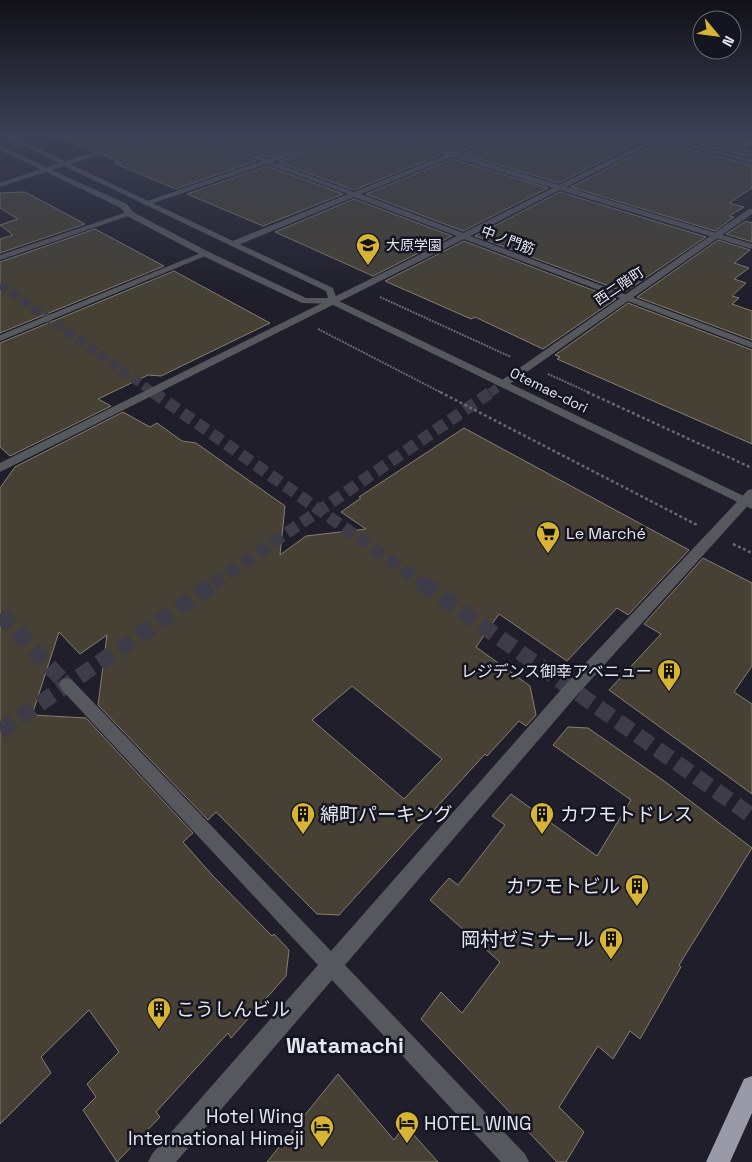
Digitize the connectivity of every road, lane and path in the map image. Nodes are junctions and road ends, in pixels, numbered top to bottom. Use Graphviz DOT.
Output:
graph roads {
  1 [pos="90,190"];
  2 [pos="120,190"];
  3 [pos="186,190"];
  4 [pos="341,190"];
  5 [pos="365,190"];
  6 [pos="557,190"];
  7 [pos="568,190"];
  8 [pos="354,195"];
  9 [pos="148,204"];
  10 [pos="752,211"];
  11 [pos="130,214"];
  12 [pos="464,236"];
  13 [pos="717,236"];
  14 [pos="233,244"];
  15 [pos="752,247"];
  16 [pos="206,254"];
  17 [pos="0,258"];
  18 [pos="360,288"];
  19 [pos="626,297"];
  20 [pos="333,301"];
  21 [pos="299,318"];
  22 [pos="0,338"];
  23 [pos="752,345"];
  24 [pos="528,365"];
  25 [pos="502,384"];
  26 [pos="0,468"];
  27 [pos="752,468"];
  28 [pos="750,500"];
  29 [pos="715,534"];
  30 [pos="752,554"];
  31 [pos="67,685"];
  32 [pos="332,964"];
  33 [pos="752,1087"];
  34 [pos="160,1162"];
  35 [pos="517,1162"];
  36 [pos="718,1162"];
  1 -- 11 [label="street, Otemae-dori"];
  2 -- 9 [label="street, Otemae-dori"];
  3 -- 9 [label="street"];
  4 -- 8 [label="street, 中ノ門筋"];
  5 -- 8 [label="street"];
  6 -- 12 [label="street"];
  7 -- 13 [label="street"];
  8 -- 12 [label="street, 中ノ門筋"];
  8 -- 14 [label="street"];
  9 -- 14 [label="street, Otemae-dori"];
  10 -- 13 [label="street, 西二階町"];
  11 -- 16 [label="street, Otemae-dori"];
  11 -- 17 [label="street"];
  12 -- 18 [label="street"];
  12 -- 19 [label="street, 中ノ門筋"];
  13 -- 15 [label="street"];
  13 -- 19 [label="street, 西二階町"];
  14 -- 20 [label="street, Otemae-dori"];
  16 -- 20 [label="street, Otemae-dori"];
  16 -- 22 [label="street"];
  18 -- 20 [label="street"];
  18 -- 24 [label="path"];
  19 -- 23 [label="street, 中ノ門筋"];
  19 -- 24 [label="street, 西二階町"];
  20 -- 21 [label="street"];
  20 -- 25 [label="street, Otemae-dori"];
  21 -- 26 [label="street"];
  21 -- 29 [label="path"];
  24 -- 25 [label="street, 西二階町"];
  24 -- 27 [label="path"];
  25 -- 28 [label="street, Otemae-dori"];
  28 -- 29 [label="street"];
  29 -- 30 [label="path"];
  29 -- 32 [label="street"];
  31 -- 32 [label="street"];
  32 -- 34 [label="street"];
  32 -- 35 [label="street"];
  33 -- 36 [label="highway"];
}
